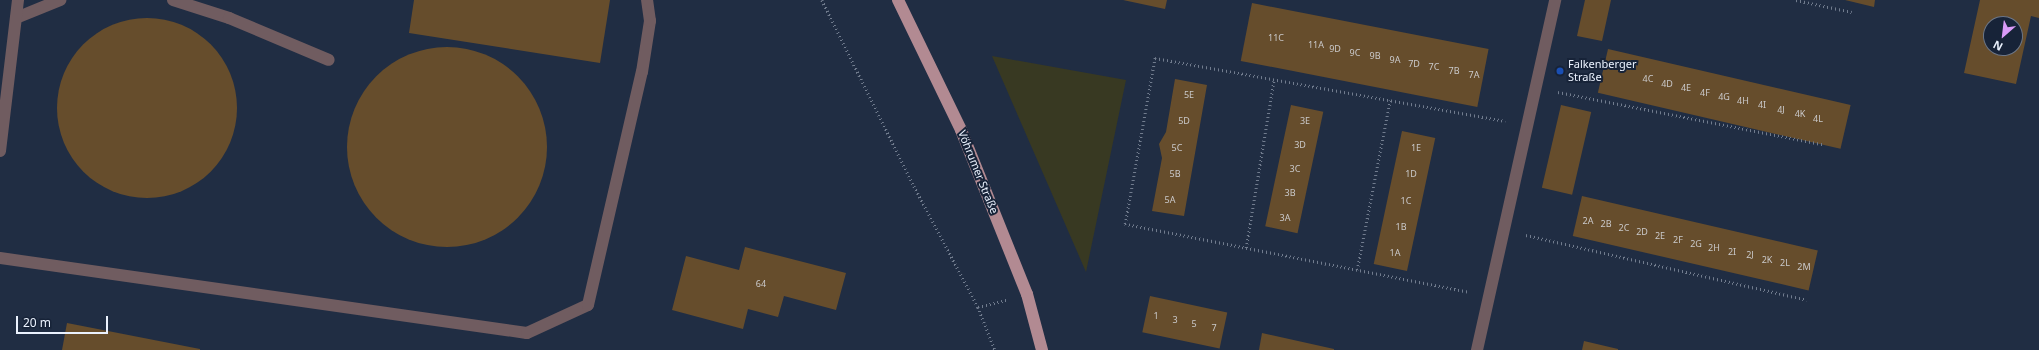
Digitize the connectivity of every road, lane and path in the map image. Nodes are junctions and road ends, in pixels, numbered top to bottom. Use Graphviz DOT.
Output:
graph roads {
  1 [pos="18,0"];
  2 [pos="60,0"];
  3 [pos="173,0"];
  4 [pos="647,0"];
  5 [pos="822,0"];
  6 [pos="898,0"];
  7 [pos="1555,0"];
  8 [pos="1796,0"];
  9 [pos="1852,12"];
  10 [pos="16,18"];
  11 [pos="329,60"];
  12 [pos="1274,79"];
  13 [pos="1536,88"];
  14 [pos="1390,100"];
  15 [pos="1528,124"];
  16 [pos="1825,145"];
  17 [pos="0,151"];
  18 [pos="1504,230"];
  19 [pos="1246,248"];
  20 [pos="0,258"];
  21 [pos="1358,270"];
  22 [pos="1027,294"];
  23 [pos="1490,296"];
  24 [pos="1808,300"];
  25 [pos="978,307"];
  26 [pos="996,350"];
  27 [pos="1042,350"];
  28 [pos="1478,350"];
  1 -- 10 [label="street"];
  2 -- 10 [label="street"];
  3 -- 11 [label="street"];
  4 -- 20 [label="street"];
  5 -- 25 [label="path"];
  6 -- 22 [label="main road, Vöhrumer Straße"];
  7 -- 13 [label="street"];
  8 -- 9 [label="path"];
  10 -- 17 [label="street"];
  12 -- 14 [label="path"];
  12 -- 19 [label="path"];
  12 -- 19 [label="path"];
  13 -- 15 [label="street"];
  13 -- 16 [label="path"];
  14 -- 15 [label="path"];
  14 -- 21 [label="path"];
  15 -- 18 [label="street"];
  18 -- 23 [label="street"];
  18 -- 24 [label="path"];
  19 -- 21 [label="path"];
  21 -- 23 [label="path"];
  22 -- 25 [label="path"];
  22 -- 27 [label="main road, Vöhrumer Straße"];
  23 -- 28 [label="street"];
  25 -- 26 [label="path"];
}
